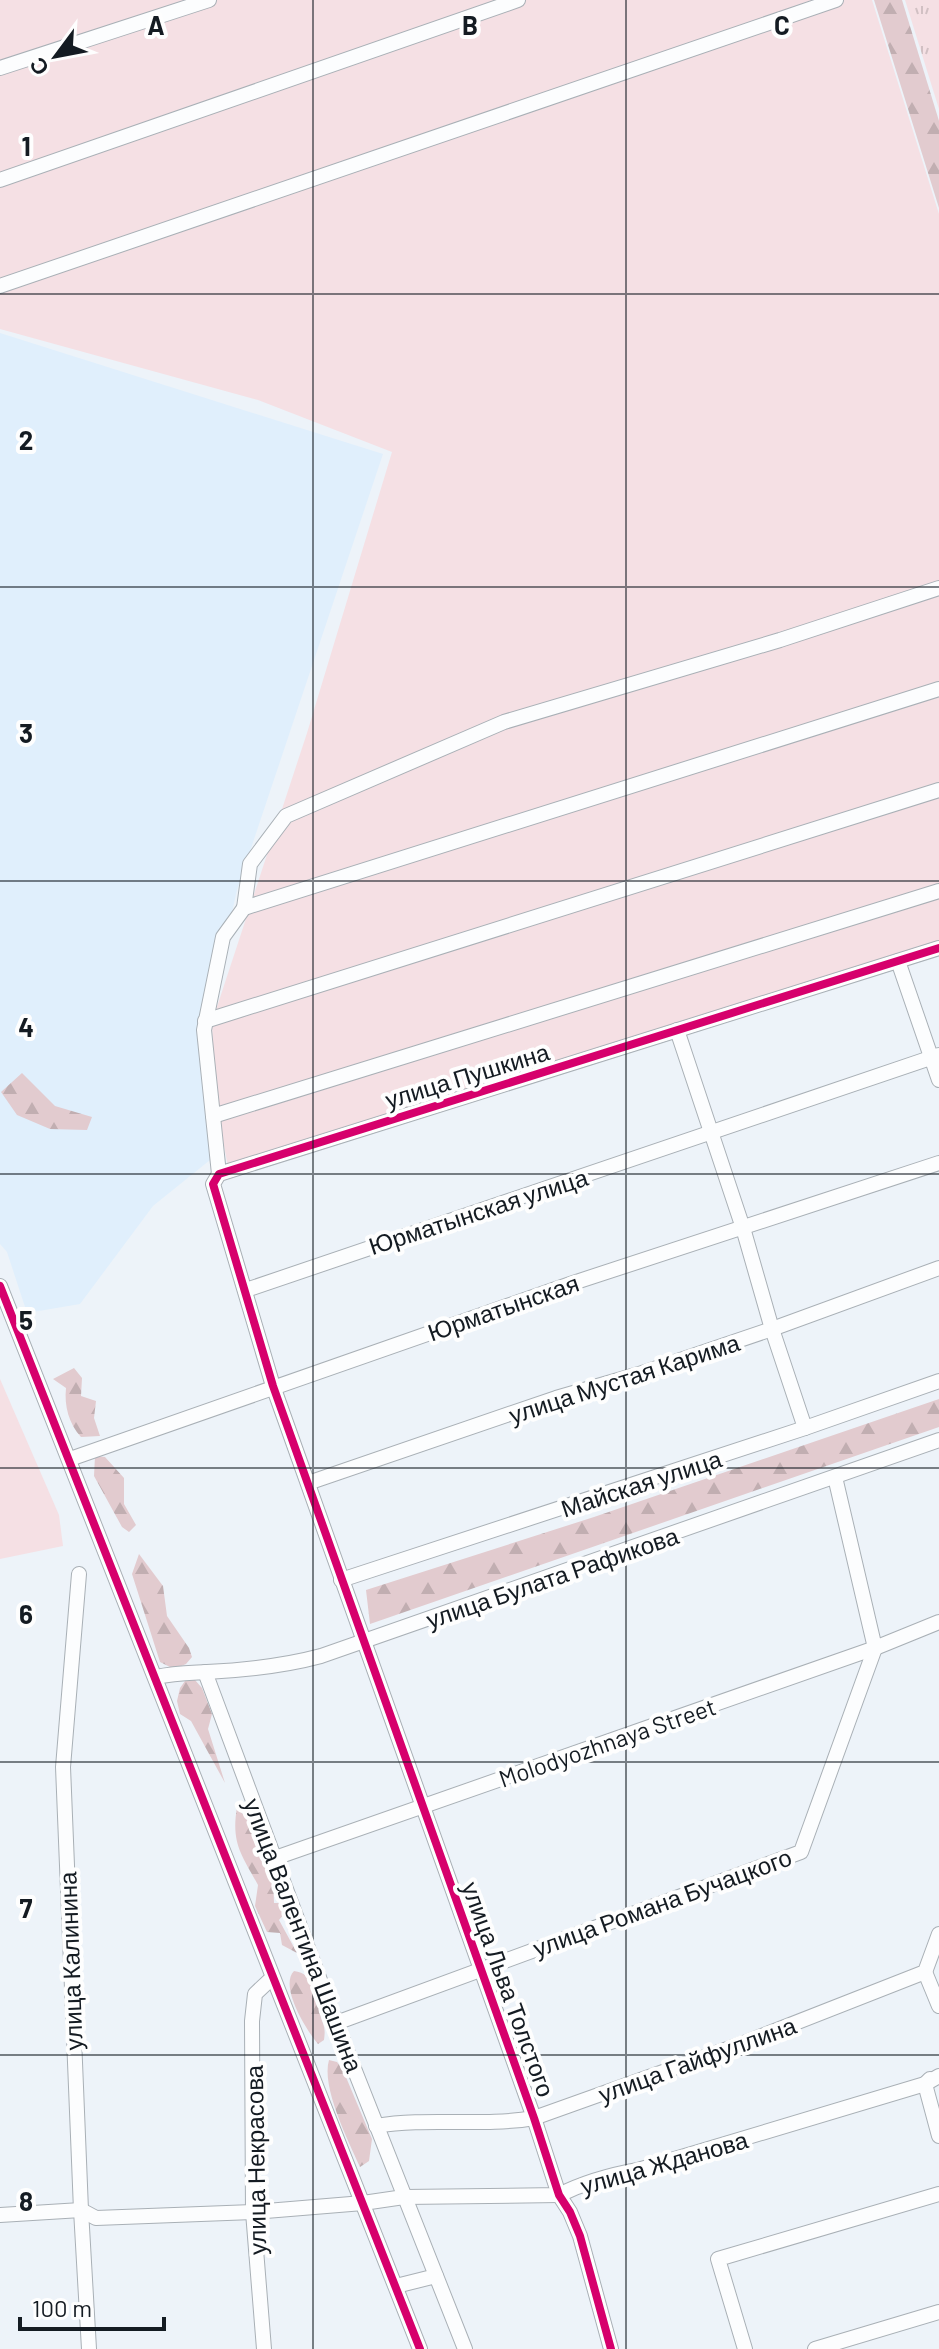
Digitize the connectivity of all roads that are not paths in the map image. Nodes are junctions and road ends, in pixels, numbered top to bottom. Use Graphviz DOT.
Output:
graph roads {
  1 [pos="209,0"];
  2 [pos="518,0"];
  3 [pos="836,0"];
  4 [pos="0,68"];
  5 [pos="0,180"];
  6 [pos="0,286"];
  7 [pos="939,588"];
  8 [pos="939,689"];
  9 [pos="939,790"];
  10 [pos="939,891"];
  11 [pos="244,908"];
  12 [pos="939,948"];
  13 [pos="898,961"];
  14 [pos="205,1021"];
  15 [pos="677,1030"];
  16 [pos="935,1056"];
  17 [pos="939,1080"];
  18 [pos="213,1116"];
  19 [pos="710,1133"];
  20 [pos="939,1163"];
  21 [pos="219,1174"];
  22 [pos="743,1228"];
  23 [pos="939,1268"];
  24 [pos="0,1286"];
  25 [pos="246,1290"];
  26 [pos="772,1329"];
  27 [pos="939,1381"];
  28 [pos="273,1386"];
  29 [pos="805,1428"];
  30 [pos="939,1440"];
  31 [pos="70,1459"];
  32 [pos="835,1477"];
  33 [pos="308,1483"];
  34 [pos="79,1574"];
  35 [pos="341,1580"];
  36 [pos="939,1622"];
  37 [pos="364,1643"];
  38 [pos="875,1648"];
  39 [pos="205,1672"];
  40 [pos="156,1677"];
  41 [pos="422,1806"];
  42 [pos="275,1858"];
  43 [pos="939,1934"];
  44 [pos="480,1969"];
  45 [pos="925,1972"];
  46 [pos="272,1978"];
  47 [pos="939,2006"];
  48 [pos="336,2023"];
  49 [pos="939,2073"];
  50 [pos="925,2084"];
  51 [pos="534,2118"];
  52 [pos="376,2126"];
  53 [pos="939,2136"];
  54 [pos="939,2194"];
  55 [pos="559,2195"];
  56 [pos="404,2197"];
  57 [pos="363,2203"];
  58 [pos="81,2210"];
  59 [pos="253,2212"];
  60 [pos="0,2215"];
  61 [pos="436,2276"];
  62 [pos="396,2286"];
  63 [pos="939,2312"];
  64 [pos="89,2349"];
  65 [pos="264,2349"];
  66 [pos="420,2349"];
  67 [pos="465,2349"];
  68 [pos="611,2349"];
  69 [pos="745,2349"];
  70 [pos="815,2349"];
  1 -- 4 [label="street"];
  2 -- 5 [label="street"];
  3 -- 6 [label="street"];
  7 -- 11 [label="street"];
  8 -- 11 [label="street"];
  9 -- 14 [label="street"];
  10 -- 18 [label="street"];
  11 -- 14 [label="street"];
  12 -- 13 [label="street, улица Пушкина"];
  13 -- 15 [label="street, улица Пушкина"];
  13 -- 16 [label="street"];
  14 -- 18 [label="street"];
  15 -- 19 [label="street"];
  15 -- 21 [label="street, улица Пушкина"];
  16 -- 17 [label="street"];
  16 -- 19 [label="street, Юрматынская улица"];
  18 -- 21 [label="street"];
  19 -- 22 [label="street"];
  19 -- 25 [label="street, Юрматынская улица"];
  20 -- 22 [label="street, Юрматынская"];
  21 -- 25 [label="street"];
  22 -- 26 [label="street"];
  22 -- 28 [label="street, Юрматынская"];
  23 -- 26 [label="street, улица Мустая Карима"];
  24 -- 31 [label="street"];
  25 -- 28 [label="street"];
  26 -- 29 [label="street"];
  26 -- 33 [label="street, улица Мустая Карима"];
  27 -- 29 [label="street, Майская улица"];
  28 -- 31 [label="street, Юрматынская"];
  28 -- 33 [label="street, улица Льва Толстого"];
  29 -- 35 [label="street, Майская улица"];
  30 -- 32 [label="street, улица Булата Рафикова"];
  31 -- 40 [label="street"];
  32 -- 37 [label="street, улица Булата Рафикова"];
  32 -- 38 [label="street"];
  33 -- 35 [label="street, улица Льва Толстого"];
  34 -- 58 [label="street, улица Калинина"];
  35 -- 37 [label="street, улица Льва Толстого"];
  36 -- 38 [label="street, Molodyozhnaya Street"];
  37 -- 39 [label="street, улица Булата Рафикова"];
  37 -- 41 [label="street, улица Льва Толстого"];
  38 -- 41 [label="street, Molodyozhnaya Street"];
  38 -- 44 [label="street, улица Романа Бучацкого"];
  39 -- 40 [label="street, улица Булата Рафикова"];
  39 -- 42 [label="street, улица Валентина Шашина"];
  40 -- 46 [label="street"];
  41 -- 42 [label="street, Molodyozhnaya Street"];
  41 -- 44 [label="street, улица Льва Толстого"];
  42 -- 48 [label="street, улица Валентина Шашина"];
  43 -- 45 [label="street"];
  44 -- 48 [label="street, улица Романа Бучацкого"];
  44 -- 51 [label="street, улица Льва Толстого"];
  45 -- 47 [label="street"];
  45 -- 51 [label="street, улица Гайфуллина"];
  46 -- 57 [label="street"];
  46 -- 59 [label="street, улица Некрасова"];
  48 -- 52 [label="street, улица Валентина Шашина"];
  49 -- 50 [label="street, улица Жданова"];
  50 -- 53 [label="street"];
  50 -- 55 [label="street, улица Жданова"];
  51 -- 52 [label="street, улица Гайфуллина"];
  51 -- 55 [label="street, улица Льва Толстого"];
  52 -- 56 [label="street, улица Валентина Шашина"];
  54 -- 69 [label="street"];
  55 -- 56 [label="street, улица Жданова"];
  55 -- 68 [label="street, улица Льва Толстого"];
  56 -- 57 [label="street, улица Жданова"];
  56 -- 61 [label="street, улица Валентина Шашина"];
  57 -- 59 [label="street, улица Жданова"];
  57 -- 62 [label="street"];
  58 -- 59 [label="street, улица Жданова"];
  58 -- 60 [label="street, улица Жданова"];
  58 -- 64 [label="street, улица Калинина"];
  59 -- 65 [label="street, улица Некрасова"];
  61 -- 62 [label="street"];
  61 -- 67 [label="street, улица Валентина Шашина"];
  62 -- 66 [label="street"];
  63 -- 70 [label="street"];
}
